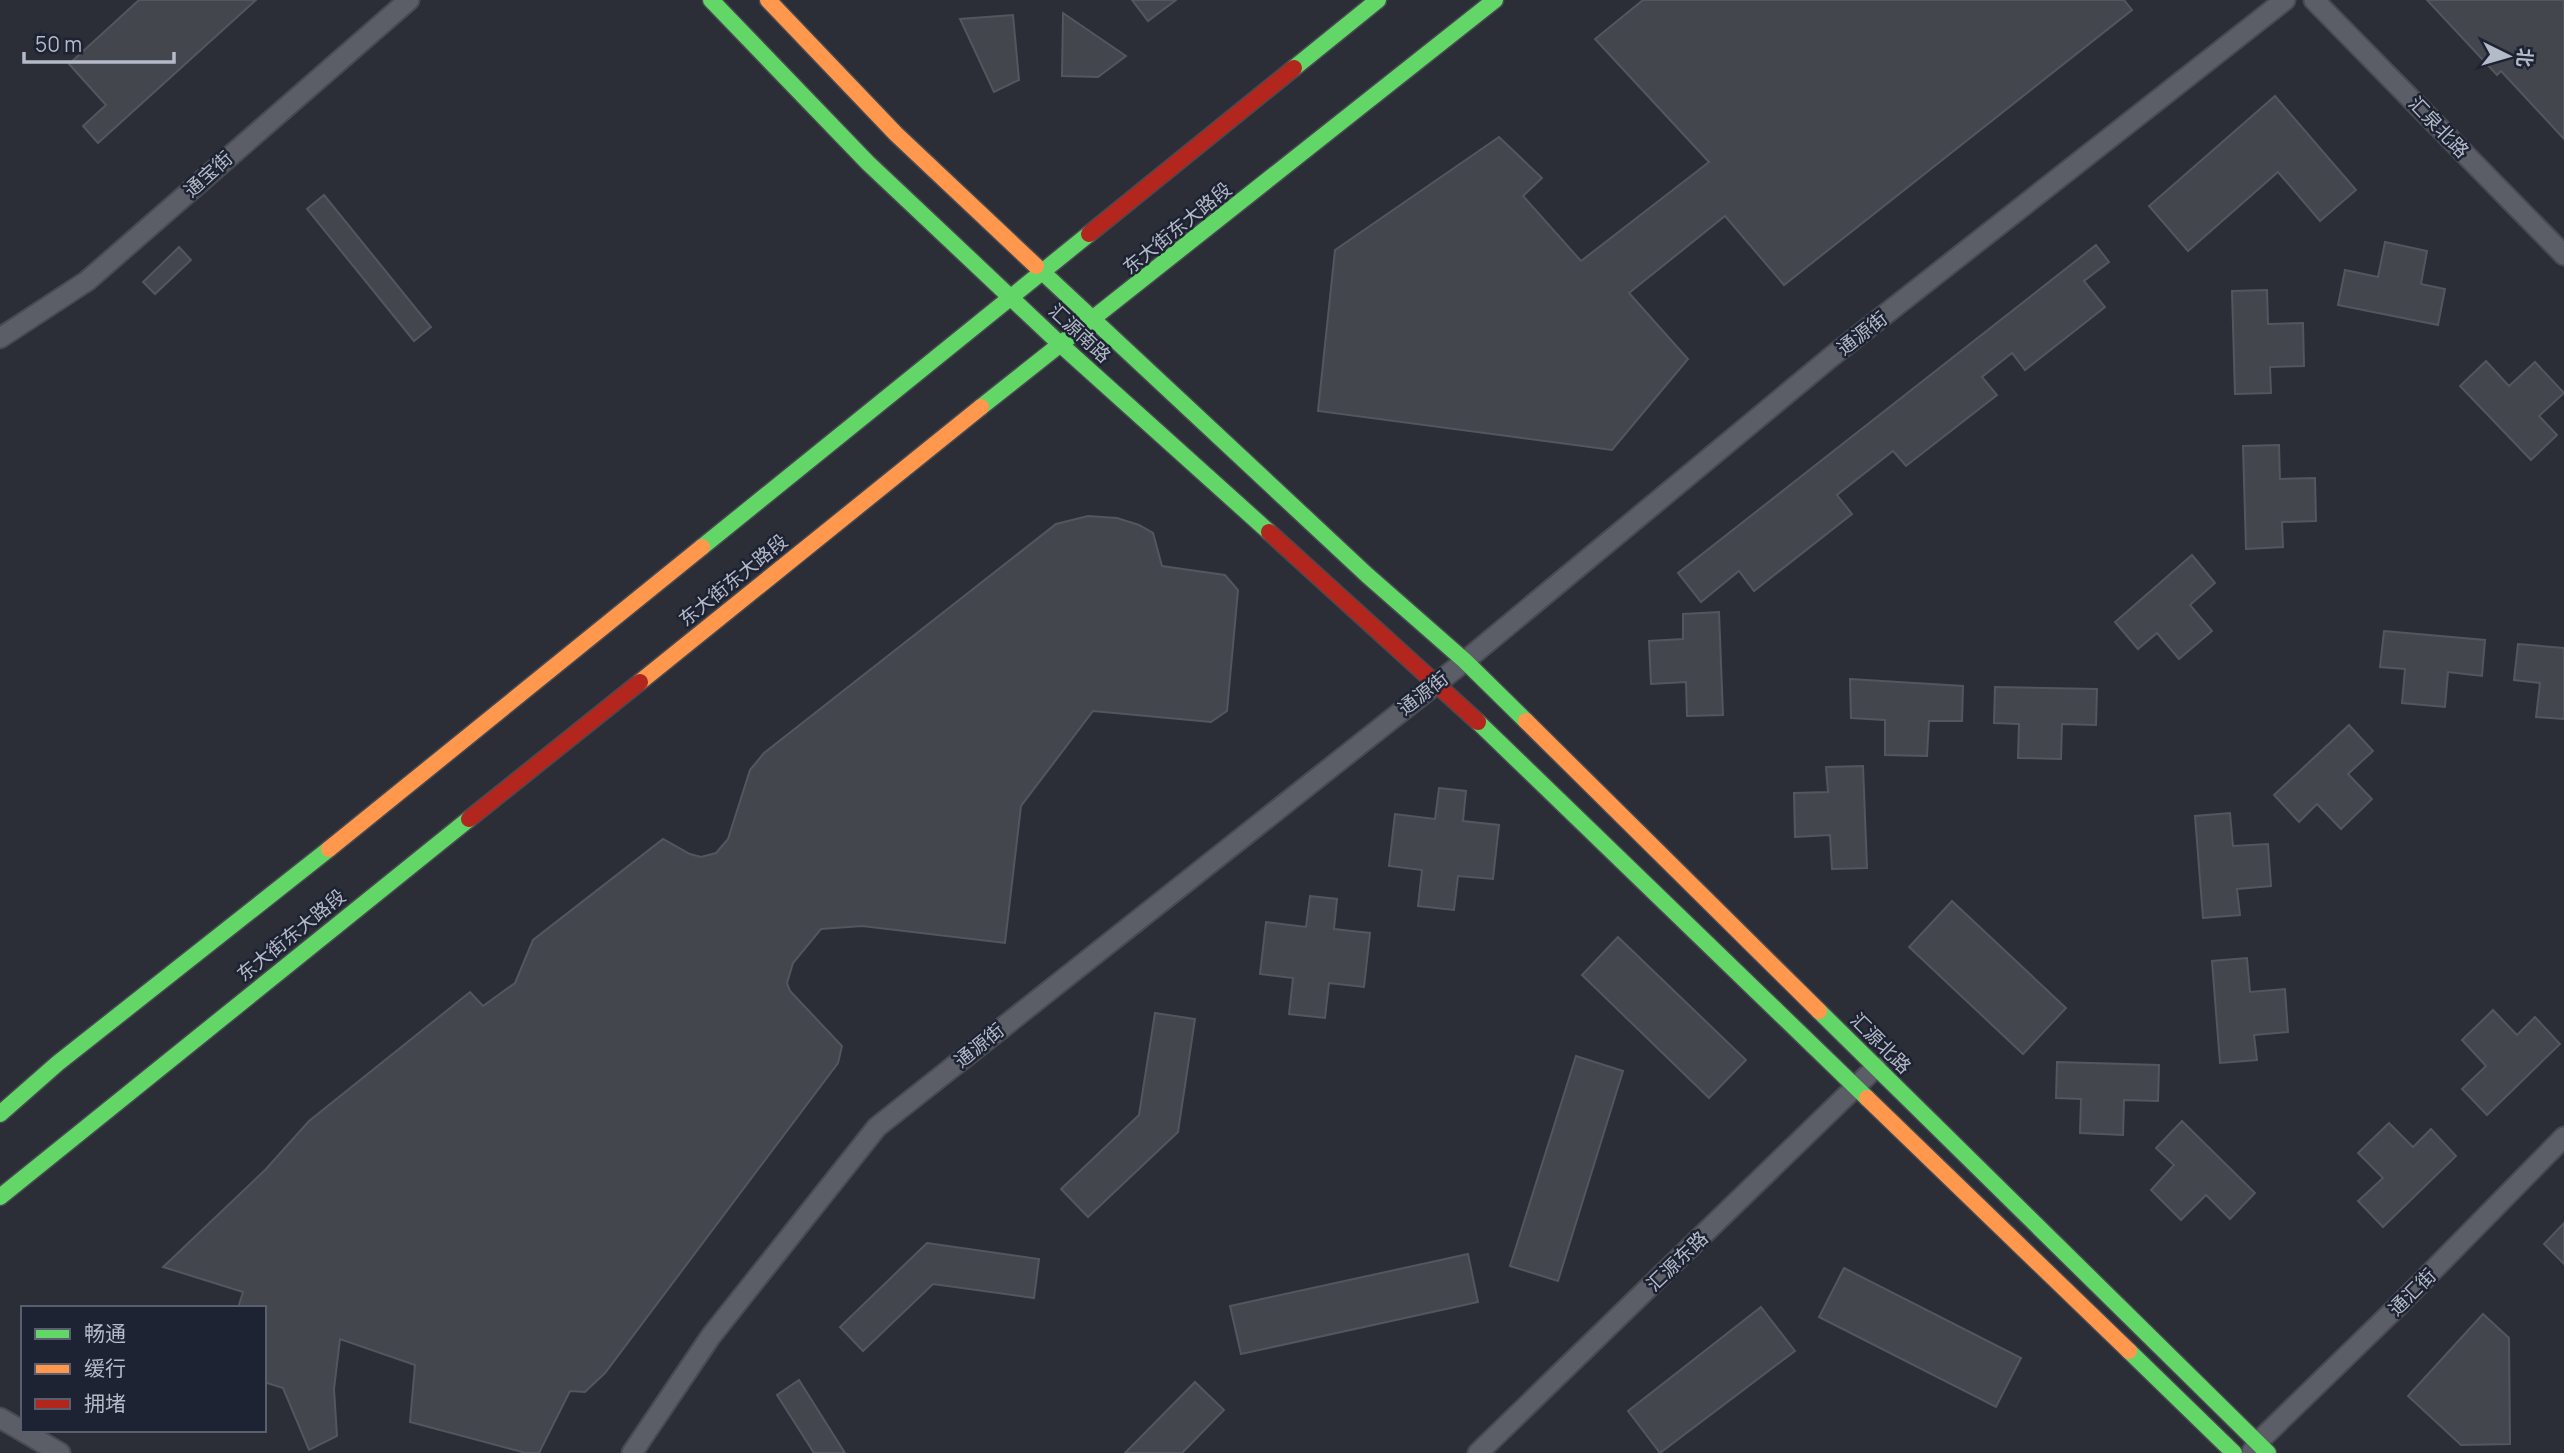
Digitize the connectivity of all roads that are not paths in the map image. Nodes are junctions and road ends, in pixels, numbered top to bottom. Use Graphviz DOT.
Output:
graph roads {
  1 [pos="409,0"];
  2 [pos="711,0"];
  3 [pos="768,0"];
  4 [pos="1377,0"];
  5 [pos="1495,0"];
  6 [pos="2285,0"];
  7 [pos="2314,0"];
  8 [pos="2564,255"];
  9 [pos="1043,271"];
  10 [pos="1011,297"];
  11 [pos="1096,320"];
  12 [pos="0,338"];
  13 [pos="1060,344"];
  14 [pos="1465,661"];
  15 [pos="1436,682"];
  16 [pos="1876,1067"];
  17 [pos="1855,1089"];
  18 [pos="0,1114"];
  19 [pos="2564,1137"];
  20 [pos="0,1197"];
  21 [pos="0,1418"];
  22 [pos="21,1430"];
  23 [pos="24,1432"];
  24 [pos="2259,1450"];
  25 [pos="60,1453"];
  26 [pos="632,1453"];
  27 [pos="1478,1453"];
  28 [pos="2234,1453"];
  1 -- 12 [label="street, 通宝街"];
  2 -- 10 [label="street, 汇源南路"];
  3 -- 9 [label="street, 汇源南路"];
  4 -- 9 [label="street"];
  5 -- 11 [label="street, 东大街东大路段"];
  6 -- 14 [label="street, 通源街"];
  7 -- 8 [label="street, 汇泉北路"];
  9 -- 10 [label="street"];
  9 -- 11 [label="street, 汇源南路"];
  10 -- 13 [label="street, 汇源南路"];
  10 -- 18 [label="street"];
  11 -- 13 [label="street, 东大街东大路段"];
  11 -- 14 [label="street, 汇源南路"];
  13 -- 15 [label="street, 汇源南路"];
  13 -- 20 [label="street, 东大街东大路段"];
  14 -- 15 [label="street, 通源街"];
  14 -- 16 [label="street, 汇源北路"];
  15 -- 17 [label="street"];
  15 -- 26 [label="street, 通源街"];
  16 -- 17 [label="street, 汇源东路"];
  16 -- 24 [label="street, 汇源北路"];
  17 -- 27 [label="street, 汇源东路"];
  17 -- 28 [label="street"];
  19 -- 24 [label="street, 通汇街"];
  21 -- 22 [label="street"];
  23 -- 25 [label="street"];
}
